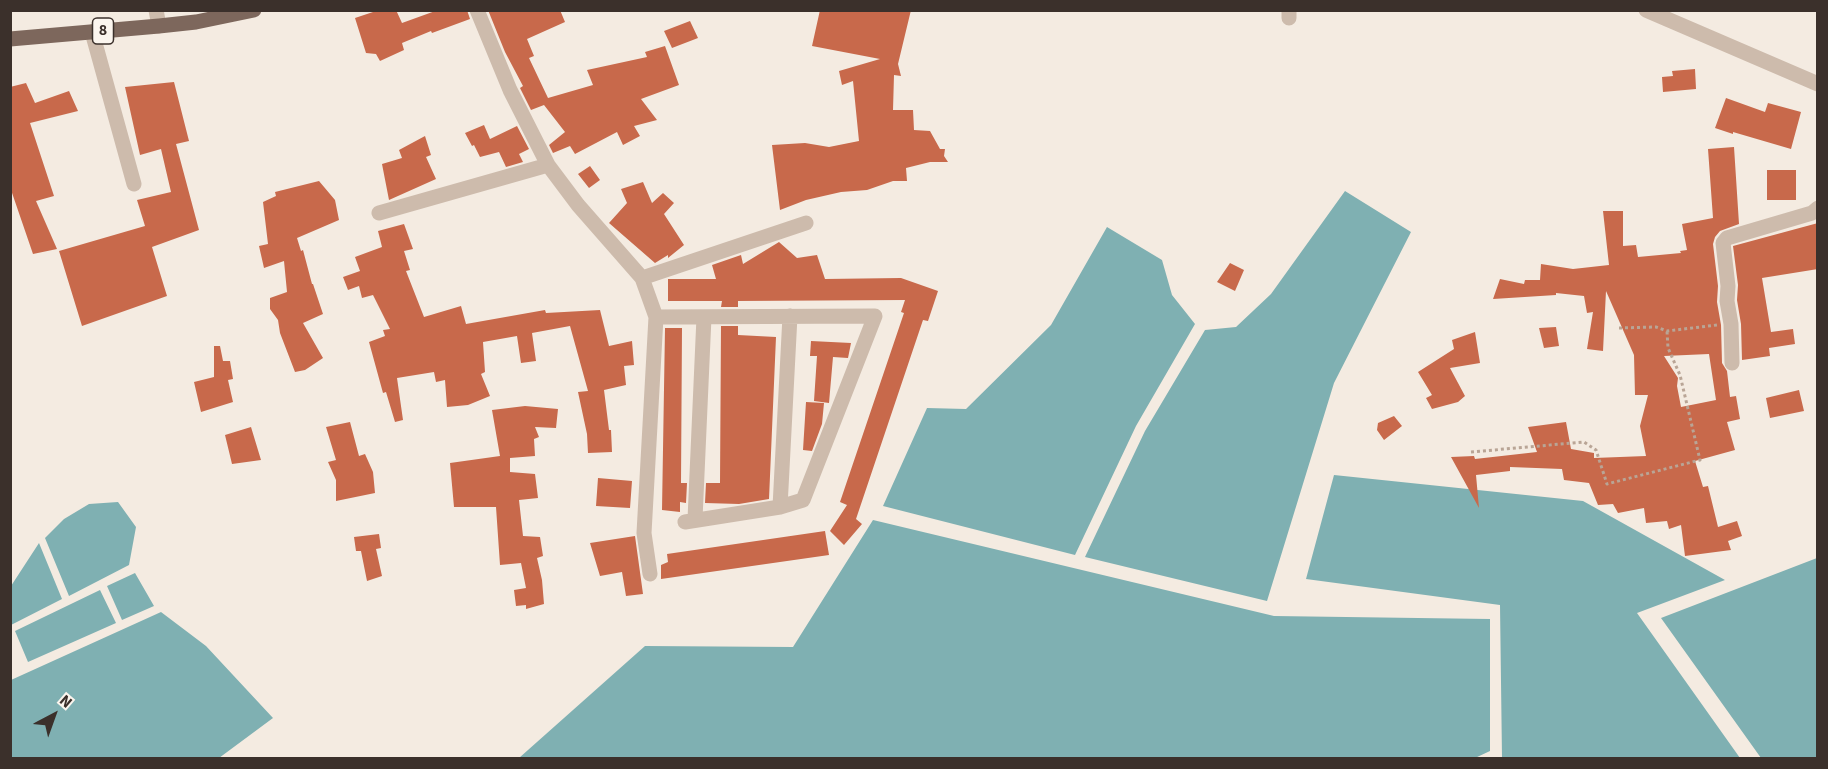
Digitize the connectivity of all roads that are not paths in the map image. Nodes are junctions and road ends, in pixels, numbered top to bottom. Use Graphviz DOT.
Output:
graph roads {
  1 [pos="156,10"];
  2 [pos="254,10"];
  3 [pos="477,10"];
  4 [pos="1646,10"];
  5 [pos="159,26"];
  6 [pos="92,32"];
  7 [pos="10,39"];
  8 [pos="1818,84"];
  9 [pos="548,165"];
  10 [pos="134,184"];
  11 [pos="1818,208"];
  12 [pos="379,213"];
  13 [pos="806,223"];
  14 [pos="642,278"];
  15 [pos="790,316"];
  16 [pos="656,317"];
  17 [pos="704,317"];
  18 [pos="1732,363"];
  19 [pos="780,507"];
  20 [pos="650,574"];
  1 -- 5 [label="street"];
  2 -- 5 [label="main road, 8"];
  3 -- 9 [label="street"];
  4 -- 8 [label="street"];
  5 -- 6 [label="main road, 8"];
  6 -- 7 [label="main road, 8"];
  6 -- 10 [label="street"];
  9 -- 12 [label="street"];
  9 -- 14 [label="street"];
  11 -- 18 [label="street"];
  13 -- 14 [label="street"];
  14 -- 16 [label="street"];
  15 -- 17 [label="street"];
  15 -- 19 [label="street"];
  15 -- 19 [label="street"];
  16 -- 17 [label="street"];
  16 -- 20 [label="street"];
  17 -- 19 [label="street"];
}
